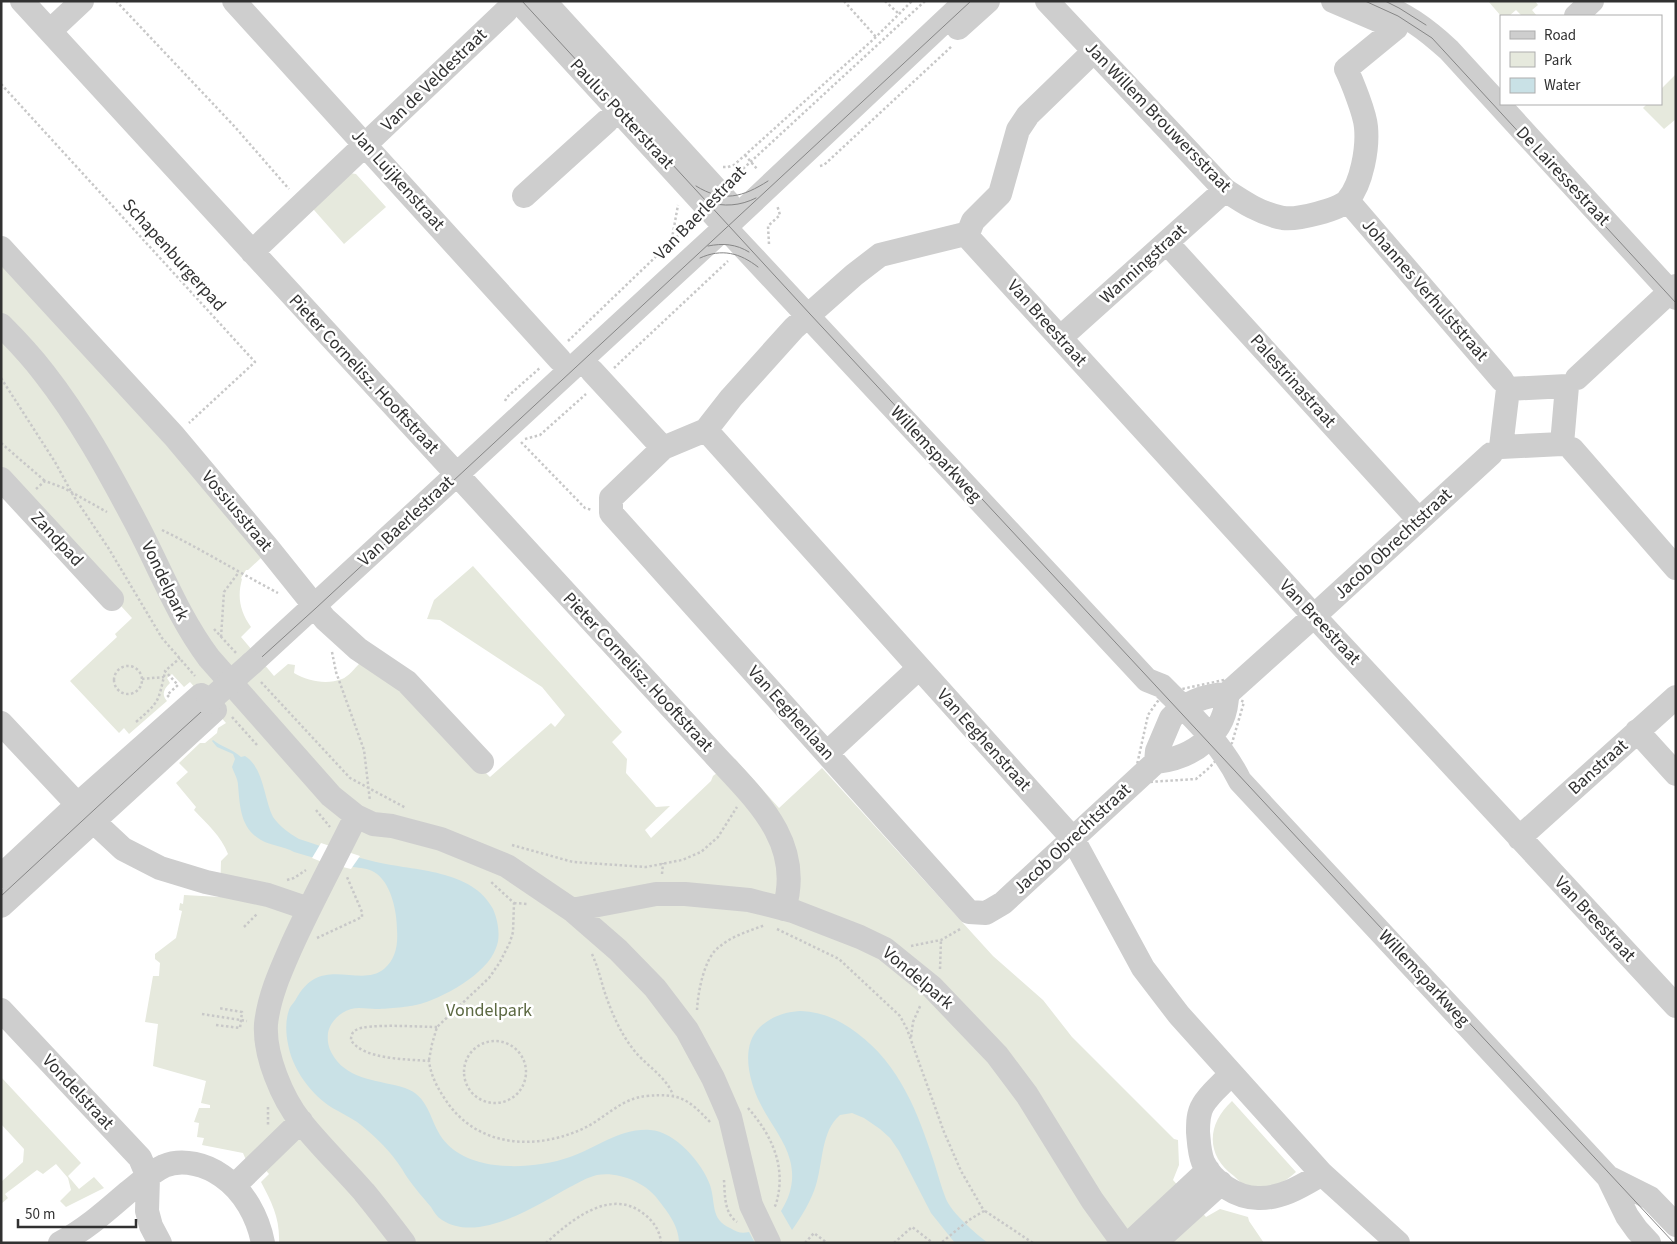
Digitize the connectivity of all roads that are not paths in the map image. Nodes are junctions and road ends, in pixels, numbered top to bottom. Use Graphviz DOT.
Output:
graph roads {
  1 [pos="22,1"];
  2 [pos="82,1"];
  3 [pos="234,1"];
  4 [pos="544,1"];
  5 [pos="944,1"];
  6 [pos="966,1"];
  7 [pos="988,1"];
  8 [pos="1047,1"];
  9 [pos="1332,1"];
  10 [pos="1375,1"];
  11 [pos="1592,1"];
  12 [pos="507,5"];
  13 [pos="1577,15"];
  14 [pos="1396,28"];
  15 [pos="50,31"];
  16 [pos="1430,32"];
  17 [pos="1094,51"];
  18 [pos="1500,105"];
  19 [pos="1500,105"];
  20 [pos="606,121"];
  21 [pos="366,145"];
  22 [pos="1225,190"];
  23 [pos="524,196"];
  24 [pos="1348,201"];
  25 [pos="719,218"];
  26 [pos="967,236"];
  27 [pos="1167,243"];
  28 [pos="1,248"];
  29 [pos="252,252"];
  30 [pos="1674,292"];
  31 [pos="808,316"];
  32 [pos="1,325"];
  33 [pos="1060,338"];
  34 [pos="557,357"];
  35 [pos="1578,378"];
  36 [pos="1502,380"];
  37 [pos="594,381"];
  38 [pos="532,405"];
  39 [pos="706,430"];
  40 [pos="663,448"];
  41 [pos="1572,449"];
  42 [pos="1496,450"];
  43 [pos="456,474"];
  44 [pos="1,479"];
  45 [pos="1419,520"];
  46 [pos="1676,568"];
  47 [pos="112,599"];
  48 [pos="314,606"];
  49 [pos="1314,616"];
  50 [pos="919,668"];
  51 [pos="1227,694"];
  52 [pos="1676,696"];
  53 [pos="1177,712"];
  54 [pos="1,722"];
  55 [pos="1637,731"];
  56 [pos="1205,743"];
  57 [pos="828,753"];
  58 [pos="482,762"];
  59 [pos="1156,762"];
  60 [pos="1676,774"];
  61 [pos="86,812"];
  62 [pos="364,820"];
  63 [pos="1519,838"];
  64 [pos="1073,839"];
  65 [pos="1,876"];
  66 [pos="1,892"];
  67 [pos="1,906"];
  68 [pos="309,909"];
  69 [pos="572,910"];
  70 [pos="781,919"];
  71 [pos="977,919"];
  72 [pos="1676,1006"];
  73 [pos="1,1010"];
  74 [pos="1231,1074"];
  75 [pos="301,1121"];
  76 [pos="1322,1174"];
  77 [pos="1214,1176"];
  78 [pos="148,1177"];
  79 [pos="1608,1177"];
  80 [pos="234,1186"];
  81 [pos="1645,1195"];
  82 [pos="1676,1198"];
  83 [pos="1624,1213"];
  84 [pos="1676,1225"];
  85 [pos="60,1243"];
  86 [pos="160,1243"];
  87 [pos="263,1243"];
  88 [pos="404,1243"];
  89 [pos="769,1243"];
  90 [pos="1123,1243"];
  91 [pos="1134,1243"];
  92 [pos="1155,1243"];
  93 [pos="1398,1243"];
  94 [pos="1623,1243"];
  95 [pos="1649,1243"];
  1 -- 15 [label="street, Pieter Cornelisz. Hooftstraat"];
  2 -- 15 [label="street"];
  3 -- 21 [label="street, Jan Luijkenstraat"];
  4 -- 25 [label="street, Paulus Potterstraat"];
  5 -- 25 [label="street, Van Baerlestraat"];
  6 -- 25 [label="street, Van Baerlestraat"];
  7 -- 25 [label="street, Van Baerlestraat"];
  8 -- 17 [label="street, Jan Willem Brouwersstraat"];
  9 -- 14 [label="street"];
  10 -- 16 [label="street, De Lairessestraat"];
  11 -- 13 [label="street"];
  12 -- 20 [label="street, Paulus Potterstraat"];
  12 -- 21 [label="street, Van de Veldestraat"];
  12 -- 25 [label="street, Paulus Potterstraat"];
  14 -- 16 [label="street"];
  14 -- 24 [label="street"];
  15 -- 29 [label="street, Pieter Cornelisz. Hooftstraat"];
  16 -- 19 [label="street, De Lairessestraat"];
  17 -- 22 [label="street, Jan Willem Brouwersstraat"];
  17 -- 26 [label="street"];
  18 -- 30 [label="street, De Lairessestraat"];
  20 -- 23 [label="street"];
  20 -- 25 [label="street, Paulus Potterstraat"];
  21 -- 29 [label="street, Van de Veldestraat"];
  21 -- 34 [label="street, Jan Luijkenstraat"];
  22 -- 24 [label="street, Jan Willem Brouwersstraat"];
  22 -- 27 [label="street, Wanningstraat"];
  24 -- 36 [label="street, Johannes Verhulststraat"];
  25 -- 31 [label="street, Willemsparkweg"];
  25 -- 34 [label="street, Van Baerlestraat"];
  25 -- 37 [label="street, Van Baerlestraat"];
  25 -- 38 [label="street, Van Baerlestraat"];
  26 -- 31 [label="street"];
  26 -- 33 [label="street, Van Breestraat"];
  27 -- 33 [label="street, Wanningstraat"];
  27 -- 45 [label="street, Palestrinastraat"];
  28 -- 48 [label="street, Vossiusstraat"];
  29 -- 43 [label="street, Pieter Cornelisz. Hooftstraat"];
  30 -- 35 [label="street"];
  31 -- 39 [label="street"];
  31 -- 53 [label="street, Willemsparkweg"];
  32 -- 62 [label="street, Vondelpark"];
  33 -- 49 [label="street, Van Breestraat"];
  34 -- 38 [label="street, Van Baerlestraat"];
  35 -- 36 [label="street"];
  35 -- 41 [label="street"];
  36 -- 42 [label="street"];
  37 -- 38 [label="street, Van Baerlestraat"];
  37 -- 40 [label="street"];
  38 -- 43 [label="street, Van Baerlestraat"];
  39 -- 40 [label="street"];
  39 -- 50 [label="street, Van Eeghenstraat"];
  40 -- 57 [label="street, Van Eeghenlaan"];
  41 -- 42 [label="street"];
  41 -- 46 [label="street"];
  42 -- 45 [label="street, Jacob Obrechtstraat"];
  43 -- 48 [label="street, Van Baerlestraat"];
  43 -- 70 [label="street, Pieter Cornelisz. Hooftstraat"];
  44 -- 47 [label="street, Zandpad"];
  45 -- 49 [label="street, Jacob Obrechtstraat"];
  48 -- 58 [label="street, Vossiusstraat"];
  48 -- 61 [label="street, Van Baerlestraat"];
  49 -- 51 [label="street, Jacob Obrechtstraat"];
  49 -- 63 [label="street, Van Breestraat"];
  50 -- 57 [label="street"];
  50 -- 64 [label="street, Van Eeghenstraat"];
  51 -- 53 [label="street"];
  51 -- 56 [label="street"];
  52 -- 55 [label="street, Banstraat"];
  53 -- 56 [label="street, Willemsparkweg"];
  53 -- 59 [label="street"];
  54 -- 61 [label="street"];
  55 -- 60 [label="street"];
  55 -- 63 [label="street, Banstraat"];
  56 -- 59 [label="street, Jacob Obrechtstraat"];
  56 -- 79 [label="street, Willemsparkweg"];
  57 -- 71 [label="street, Van Eeghenlaan"];
  59 -- 64 [label="street, Jacob Obrechtstraat"];
  61 -- 65 [label="street"];
  61 -- 66 [label="street"];
  61 -- 67 [label="street"];
  61 -- 68 [label="street"];
  62 -- 68 [label="street"];
  62 -- 69 [label="street"];
  63 -- 72 [label="street, Van Breestraat"];
  64 -- 71 [label="street, Jacob Obrechtstraat"];
  64 -- 74 [label="street, Van Eeghenstraat"];
  68 -- 75 [label="street"];
  69 -- 70 [label="street, Vondelpark"];
  69 -- 89 [label="street"];
  70 -- 90 [label="street, Vondelpark"];
  73 -- 78 [label="street, Vondelstraat"];
  74 -- 76 [label="street, Van Eeghenstraat"];
  74 -- 77 [label="street"];
  75 -- 80 [label="street"];
  75 -- 88 [label="street"];
  76 -- 77 [label="street"];
  76 -- 93 [label="street, Van Eeghenstraat"];
  77 -- 91 [label="street"];
  77 -- 92 [label="street"];
  78 -- 80 [label="street"];
  78 -- 85 [label="street"];
  78 -- 86 [label="street, Vondelstraat"];
  79 -- 81 [label="street, Willemsparkweg"];
  79 -- 83 [label="street, Willemsparkweg"];
  80 -- 87 [label="street"];
  81 -- 82 [label="street"];
  81 -- 83 [label="street"];
  81 -- 84 [label="street, Willemsparkweg"];
  83 -- 94 [label="street"];
  83 -- 95 [label="street, Willemsparkweg"];
}
